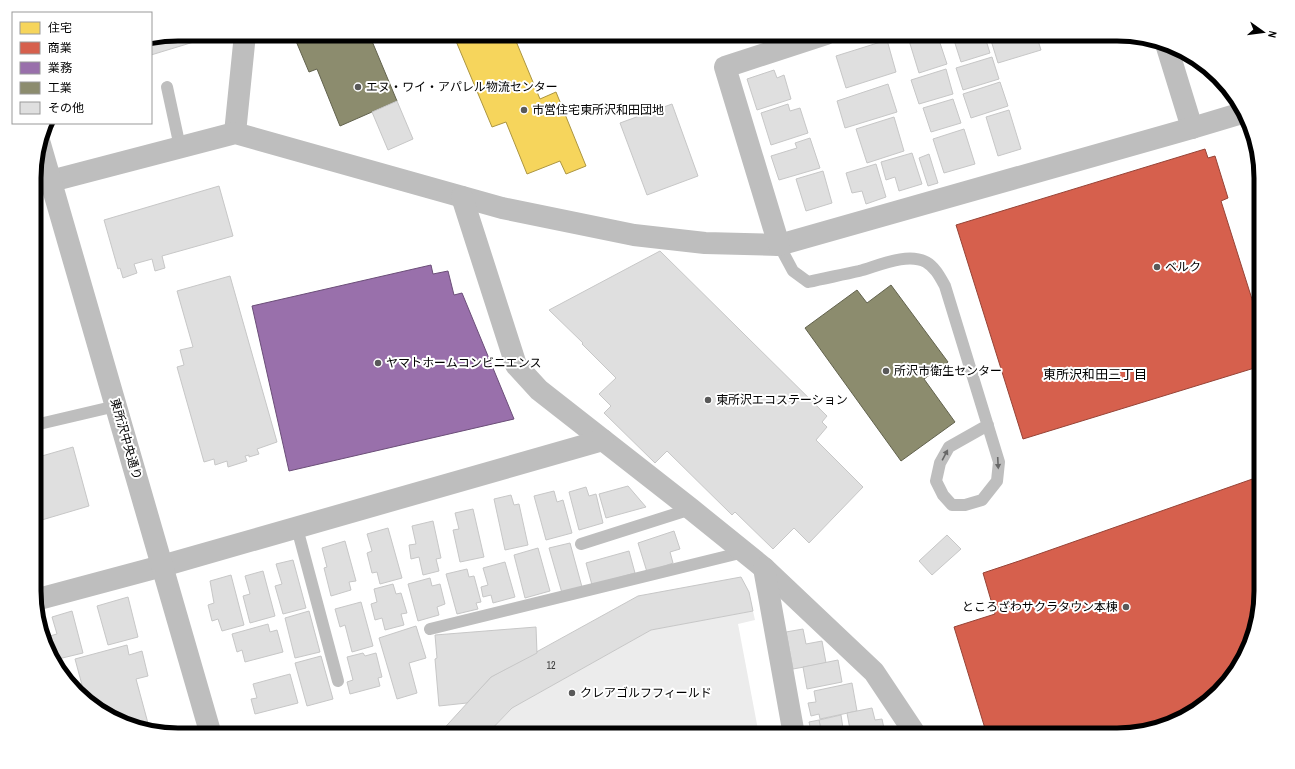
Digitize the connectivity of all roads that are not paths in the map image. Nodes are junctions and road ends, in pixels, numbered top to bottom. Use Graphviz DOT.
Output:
graph roads {
  1 [pos="244,41"];
  2 [pos="805,41"];
  3 [pos="1168,51"];
  4 [pos="167,87"];
  5 [pos="1238,114"];
  6 [pos="1192,128"];
  7 [pos="235,133"];
  8 [pos="180,147"];
  9 [pos="43,155"];
  10 [pos="51,182"];
  11 [pos="462,197"];
  12 [pos="779,245"];
  13 [pos="116,406"];
  14 [pos="41,424"];
  15 [pos="988,425"];
  16 [pos="603,440"];
  17 [pos="691,509"];
  18 [pos="297,528"];
  19 [pos="581,544"];
  20 [pos="744,552"];
  21 [pos="162,566"];
  22 [pos="764,568"];
  23 [pos="41,598"];
  24 [pos="430,628"];
  25 [pos="338,681"];
  26 [pos="209,728"];
  27 [pos="793,728"];
  28 [pos="911,728"];
  1 -- 7 [label="street"];
  2 -- 12 [label="street"];
  3 -- 6 [label="street"];
  4 -- 8 [label="lane"];
  5 -- 6 [label="street"];
  6 -- 12 [label="street"];
  7 -- 8 [label="street"];
  7 -- 11 [label="street"];
  8 -- 10 [label="street"];
  9 -- 10 [label="street, 東所沢中央通り"];
  10 -- 13 [label="street, 東所沢中央通り"];
  11 -- 12 [label="street"];
  11 -- 16 [label="street"];
  12 -- 15 [label="lane"];
  13 -- 14 [label="lane"];
  13 -- 21 [label="street, 東所沢中央通り"];
  15 -- 15 [label="lane, one-way"];
  16 -- 17 [label="street"];
  16 -- 18 [label="street"];
  17 -- 19 [label="lane"];
  17 -- 20 [label="street"];
  18 -- 21 [label="street"];
  18 -- 25 [label="lane"];
  20 -- 22 [label="street"];
  20 -- 24 [label="lane"];
  21 -- 23 [label="street"];
  21 -- 26 [label="street, 東所沢中央通り"];
  22 -- 27 [label="street"];
  22 -- 28 [label="street"];
}
